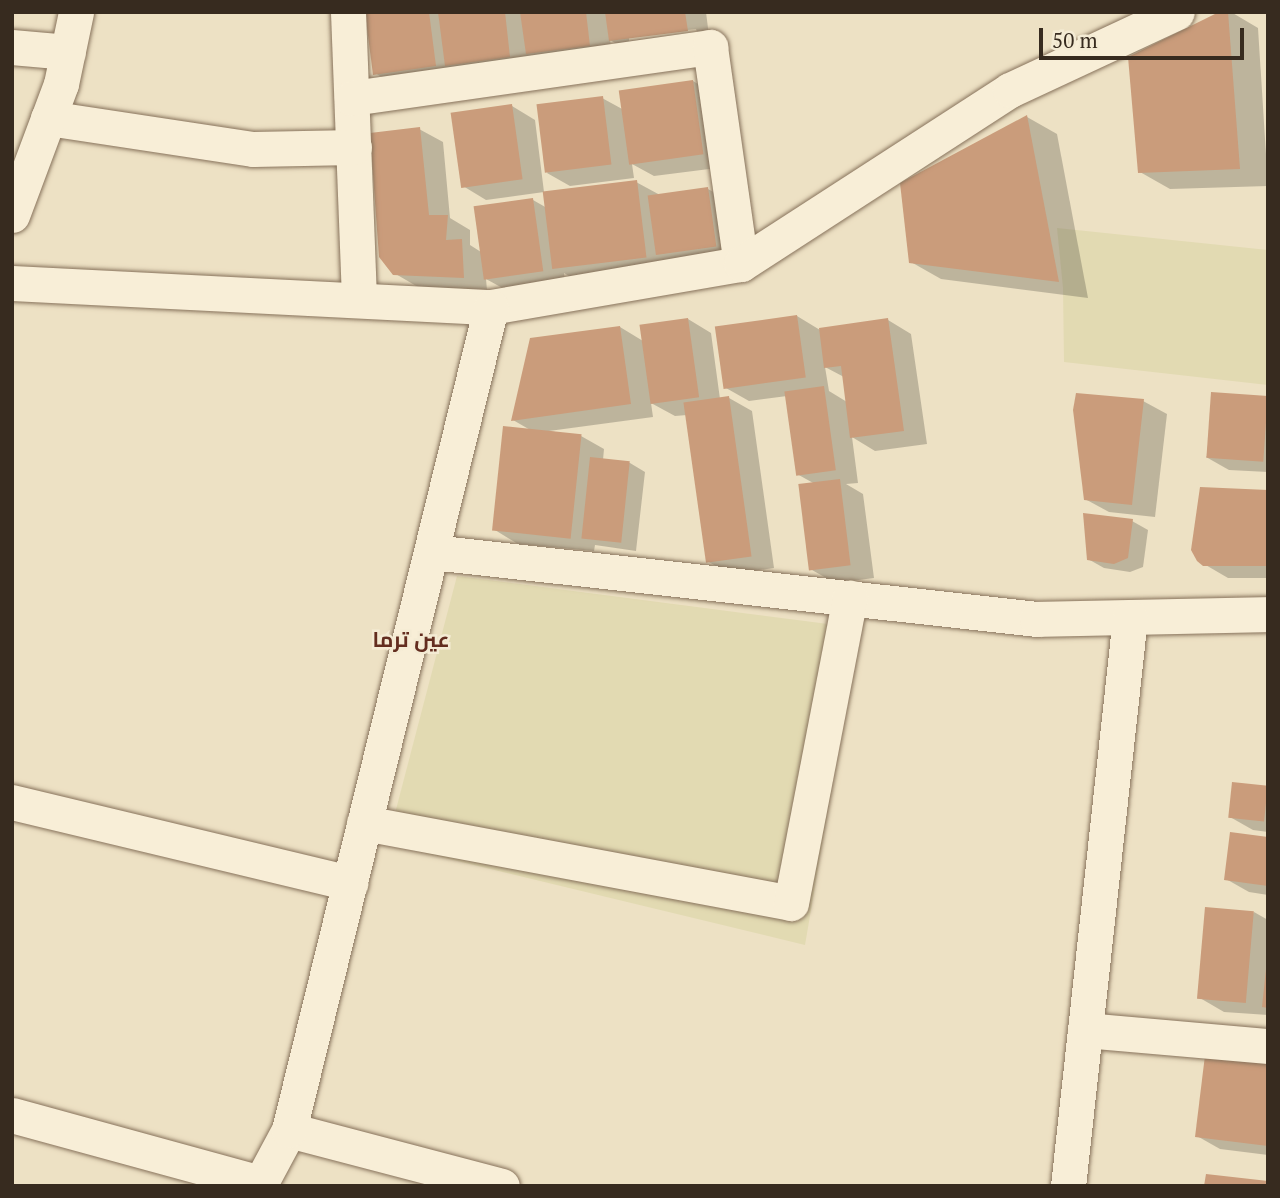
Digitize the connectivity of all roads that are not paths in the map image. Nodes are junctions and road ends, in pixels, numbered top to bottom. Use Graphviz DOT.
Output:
graph roads {
  1 [pos="76,12"];
  2 [pos="348,12"];
  3 [pos="1177,12"];
  4 [pos="12,47"];
  5 [pos="68,51"];
  6 [pos="352,98"];
  7 [pos="48,118"];
  8 [pos="354,147"];
  9 [pos="12,215"];
  10 [pos="741,264"];
  11 [pos="12,284"];
  12 [pos="359,300"];
  13 [pos="491,307"];
  14 [pos="432,552"];
  15 [pos="850,598"];
  16 [pos="1268,614"];
  17 [pos="1130,617"];
  18 [pos="12,802"];
  19 [pos="365,823"];
  20 [pos="350,883"];
  21 [pos="1085,1030"];
  22 [pos="1268,1046"];
  23 [pos="12,1115"];
  24 [pos="289,1129"];
  25 [pos="260,1184"];
  26 [pos="502,1186"];
  27 [pos="1068,1186"];
  1 -- 5 [label="street"];
  2 -- 6 [label="street"];
  3 -- 10 [label="street"];
  4 -- 5 [label="street"];
  5 -- 7 [label="street"];
  6 -- 8 [label="street"];
  6 -- 10 [label="street"];
  7 -- 8 [label="street"];
  7 -- 9 [label="street"];
  8 -- 12 [label="street"];
  10 -- 13 [label="street"];
  11 -- 12 [label="street"];
  12 -- 13 [label="street"];
  13 -- 14 [label="street"];
  14 -- 15 [label="street"];
  14 -- 19 [label="street"];
  15 -- 17 [label="street"];
  15 -- 19 [label="street"];
  16 -- 17 [label="street"];
  17 -- 21 [label="street"];
  18 -- 20 [label="street"];
  19 -- 20 [label="street"];
  20 -- 24 [label="street"];
  21 -- 22 [label="street"];
  21 -- 27 [label="street"];
  23 -- 25 [label="street"];
  24 -- 25 [label="street"];
  24 -- 26 [label="street"];
}
